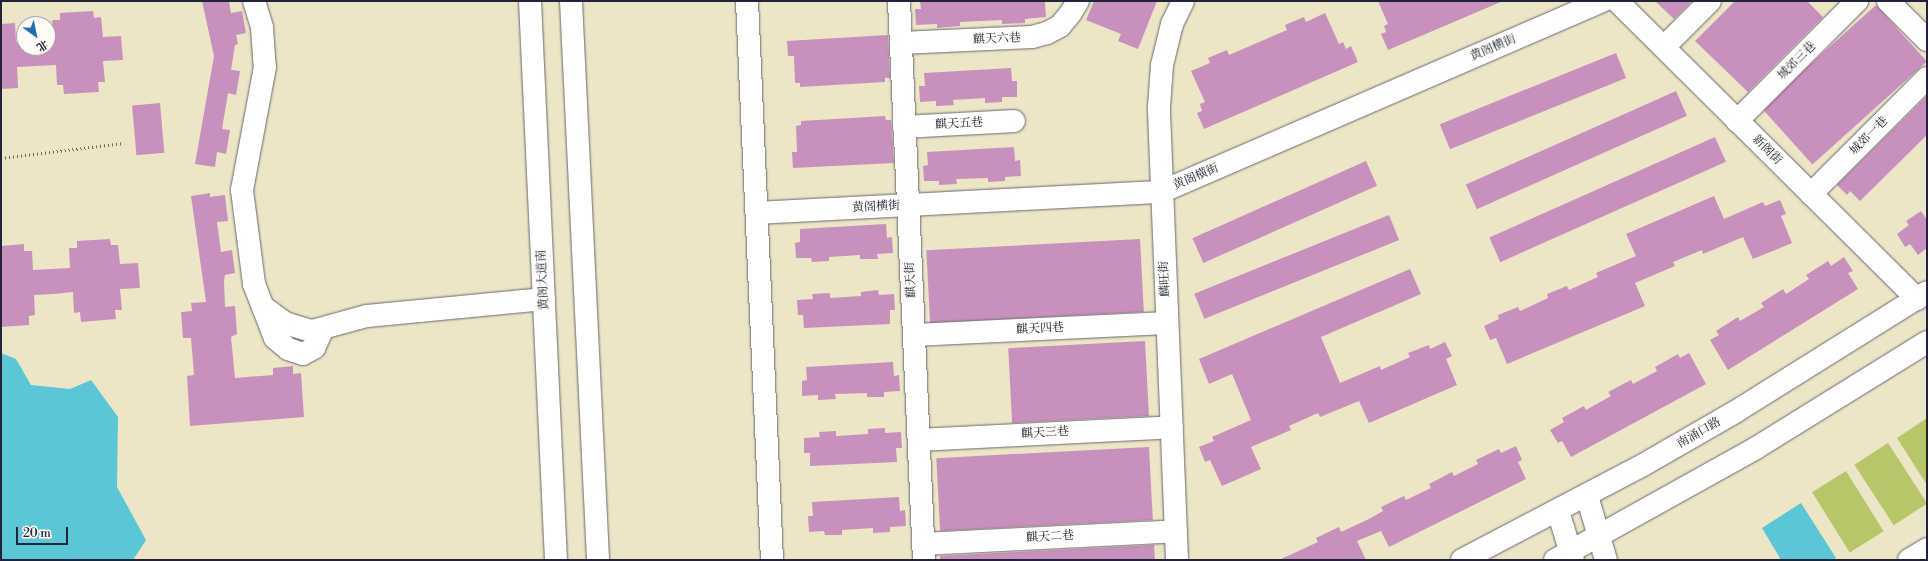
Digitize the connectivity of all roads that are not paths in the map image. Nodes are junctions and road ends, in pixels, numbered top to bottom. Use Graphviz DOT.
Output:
graph roads {
  1 [pos="254,1"];
  2 [pos="530,1"];
  3 [pos="571,1"];
  4 [pos="747,1"];
  5 [pos="899,1"];
  6 [pos="1078,1"];
  7 [pos="1183,1"];
  8 [pos="1603,1"];
  9 [pos="1617,1"];
  10 [pos="1710,1"];
  11 [pos="1857,1"];
  12 [pos="1888,1"];
  13 [pos="1927,40"];
  14 [pos="900,43"];
  15 [pos="1664,48"];
  16 [pos="1927,78"];
  17 [pos="1014,121"];
  18 [pos="1737,121"];
  19 [pos="904,127"];
  20 [pos="1161,192"];
  21 [pos="1811,194"];
  22 [pos="908,205"];
  23 [pos="757,213"];
  24 [pos="1922,296"];
  25 [pos="544,298"];
  26 [pos="1167,323"];
  27 [pos="914,335"];
  28 [pos="1927,342"];
  29 [pos="1172,427"];
  30 [pos="919,440"];
  31 [pos="1586,496"];
  32 [pos="1558,511"];
  33 [pos="1176,531"];
  34 [pos="1599,536"];
  35 [pos="1927,549"];
  36 [pos="924,552"];
  37 [pos="1566,557"];
  38 [pos="556,560"];
  39 [pos="598,560"];
  40 [pos="772,560"];
  41 [pos="1178,560"];
  42 [pos="1462,560"];
  43 [pos="1606,560"];
  44 [pos="1909,560"];
  1 -- 25 [label="street"];
  2 -- 25 [label="street, 黄阁大道南"];
  3 -- 39 [label="street"];
  4 -- 23 [label="street"];
  5 -- 14 [label="street, 麒天街"];
  6 -- 14 [label="street, 麒天六巷"];
  7 -- 20 [label="street, 麟旺街"];
  8 -- 20 [label="street, 黄阁横街"];
  9 -- 15 [label="street, 新阁街"];
  10 -- 15 [label="street"];
  11 -- 18 [label="street, 城郊三巷"];
  12 -- 13 [label="street"];
  14 -- 19 [label="street, 麒天街"];
  15 -- 18 [label="street, 新阁街"];
  16 -- 21 [label="street, 城郊一巷"];
  17 -- 19 [label="street, 麒天五巷"];
  18 -- 21 [label="street, 新阁街"];
  19 -- 22 [label="street, 麒天街"];
  20 -- 22 [label="street, 黄阁横街"];
  20 -- 26 [label="street, 麟旺街"];
  21 -- 24 [label="street, 新阁街"];
  22 -- 23 [label="street, 黄阁横街"];
  22 -- 27 [label="street, 麒天街"];
  23 -- 40 [label="street"];
  24 -- 31 [label="street, 南涌口路"];
  25 -- 38 [label="street, 黄阁大道南"];
  26 -- 27 [label="street, 麒天四巷"];
  26 -- 29 [label="street, 麟旺街"];
  27 -- 30 [label="street, 麒天街"];
  28 -- 34 [label="street"];
  29 -- 30 [label="street, 麒天三巷"];
  29 -- 33 [label="street, 麟旺街"];
  30 -- 36 [label="street, 麒天街"];
  31 -- 32 [label="street, 南涌口路"];
  31 -- 34 [label="street"];
  32 -- 37 [label="street"];
  32 -- 42 [label="street, 南涌口路"];
  33 -- 36 [label="street, 麒天二巷"];
  33 -- 41 [label="street, 麟旺街"];
  34 -- 37 [label="street"];
  34 -- 43 [label="street"];
  35 -- 44 [label="street"];
}
